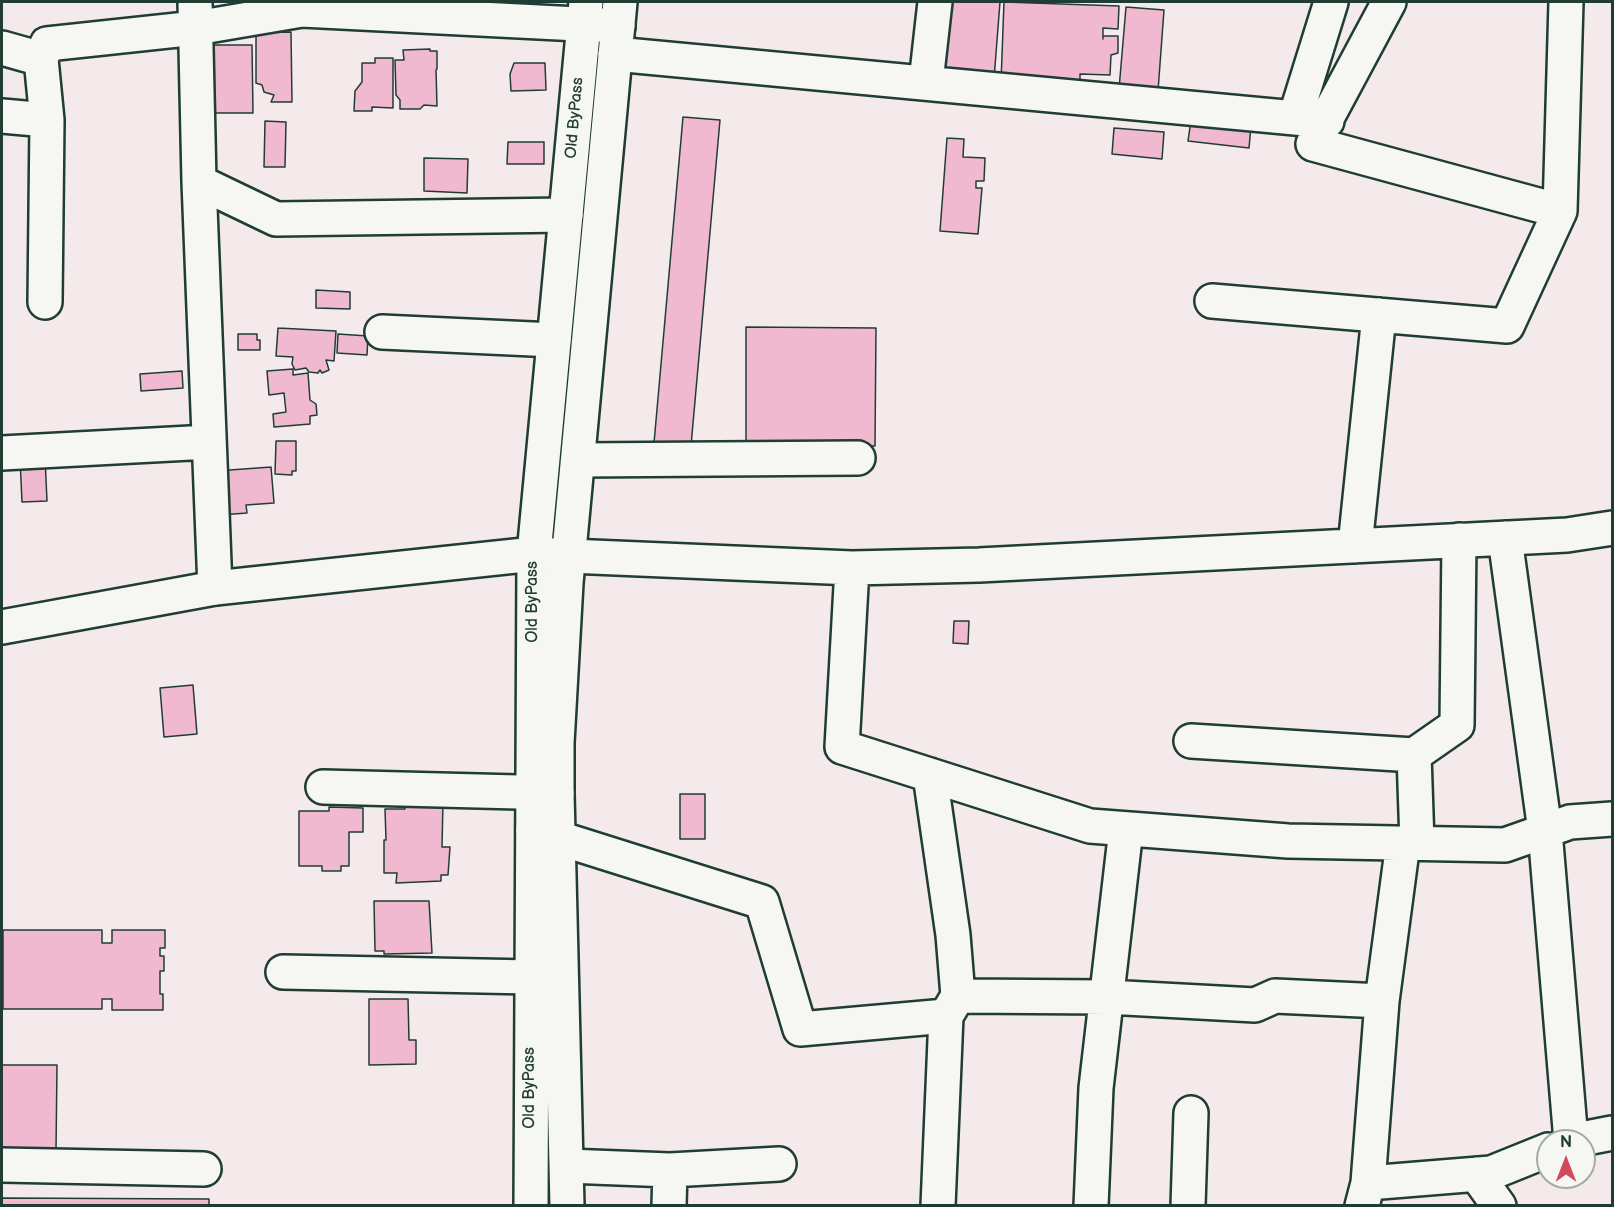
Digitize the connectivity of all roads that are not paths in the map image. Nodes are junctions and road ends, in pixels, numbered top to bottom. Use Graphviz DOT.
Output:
graph roads {
  1 [pos="934,2"];
  2 [pos="1331,2"];
  3 [pos="1389,2"];
  4 [pos="1566,2"];
  5 [pos="302,6"];
  6 [pos="469,10"];
  7 [pos="585,13"];
  8 [pos="195,15"];
  9 [pos="618,27"];
  10 [pos="2,48"];
  11 [pos="41,59"];
  12 [pos="926,82"];
  13 [pos="2,116"];
  14 [pos="1311,119"];
  15 [pos="46,120"];
  16 [pos="199,182"];
  17 [pos="1560,211"];
  18 [pos="566,215"];
  19 [pos="1212,301"];
  20 [pos="45,303"];
  21 [pos="1379,315"];
  22 [pos="382,332"];
  23 [pos="554,340"];
  24 [pos="209,442"];
  25 [pos="2,453"];
  26 [pos="858,458"];
  27 [pos="578,460"];
  28 [pos="1612,528"];
  29 [pos="1505,538"];
  30 [pos="1459,540"];
  31 [pos="1355,546"];
  32 [pos="534,554"];
  33 [pos="569,556"];
  34 [pos="852,568"];
  35 [pos="215,588"];
  36 [pos="2,627"];
  37 [pos="1191,741"];
  38 [pos="1414,755"];
  39 [pos="930,776"];
  40 [pos="323,787"];
  41 [pos="544,793"];
  42 [pos="1612,819"];
  43 [pos="1126,829"];
  44 [pos="1545,831"];
  45 [pos="545,834"];
  46 [pos="1410,843"];
  47 [pos="283,972"];
  48 [pos="531,977"];
  49 [pos="1107,997"];
  50 [pos="1382,1001"];
  51 [pos="952,1006"];
  52 [pos="1191,1113"];
  53 [pos="1570,1129"];
  54 [pos="1612,1133"];
  55 [pos="1596,1136"];
  56 [pos="1536,1155"];
  57 [pos="2,1164"];
  58 [pos="779,1164"];
  59 [pos="567,1166"];
  60 [pos="204,1169"];
  61 [pos="670,1170"];
  62 [pos="1476,1174"];
  63 [pos="1365,1194"];
  64 [pos="531,1206"];
  65 [pos="567,1206"];
  66 [pos="669,1206"];
  67 [pos="938,1206"];
  68 [pos="1091,1206"];
  69 [pos="1188,1206"];
  70 [pos="1498,1206"];
  1 -- 12 [label="street"];
  2 -- 14 [label="street"];
  3 -- 14 [label="street"];
  4 -- 17 [label="street"];
  5 -- 6 [label="street"];
  5 -- 8 [label="street"];
  6 -- 7 [label="street"];
  7 -- 9 [label="street"];
  7 -- 18 [label="street, Old ByPass"];
  8 -- 11 [label="street"];
  8 -- 16 [label="street"];
  9 -- 12 [label="street"];
  9 -- 27 [label="street"];
  10 -- 11 [label="street"];
  11 -- 15 [label="street"];
  12 -- 14 [label="street"];
  13 -- 15 [label="street"];
  14 -- 17 [label="street"];
  15 -- 20 [label="street"];
  16 -- 18 [label="street"];
  16 -- 24 [label="street"];
  17 -- 21 [label="street"];
  18 -- 23 [label="street, Old ByPass"];
  19 -- 21 [label="street"];
  21 -- 31 [label="street"];
  22 -- 23 [label="street"];
  23 -- 32 [label="street, Old ByPass"];
  24 -- 25 [label="street"];
  24 -- 35 [label="street"];
  26 -- 27 [label="street"];
  27 -- 33 [label="street"];
  28 -- 29 [label="street"];
  29 -- 30 [label="street"];
  29 -- 44 [label="street"];
  30 -- 31 [label="street"];
  30 -- 38 [label="street"];
  31 -- 34 [label="street"];
  32 -- 33 [label="street"];
  32 -- 35 [label="street"];
  32 -- 41 [label="street, Old ByPass"];
  33 -- 34 [label="street"];
  33 -- 41 [label="street"];
  34 -- 39 [label="street"];
  35 -- 36 [label="street"];
  37 -- 38 [label="street"];
  38 -- 46 [label="street"];
  39 -- 43 [label="street"];
  39 -- 51 [label="street"];
  40 -- 41 [label="street"];
  41 -- 45 [label="street, Old ByPass"];
  42 -- 44 [label="street"];
  43 -- 46 [label="street"];
  43 -- 49 [label="street"];
  44 -- 46 [label="street"];
  44 -- 53 [label="street"];
  45 -- 48 [label="street, Old ByPass"];
  45 -- 51 [label="street"];
  45 -- 59 [label="street"];
  46 -- 50 [label="street"];
  47 -- 48 [label="street"];
  48 -- 64 [label="street, Old ByPass"];
  49 -- 50 [label="street"];
  49 -- 51 [label="street"];
  49 -- 68 [label="street"];
  50 -- 63 [label="street"];
  51 -- 67 [label="street"];
  52 -- 69 [label="street"];
  54 -- 55 [label="street"];
  56 -- 62 [label="street"];
  57 -- 60 [label="street"];
  58 -- 61 [label="street"];
  59 -- 61 [label="street"];
  59 -- 65 [label="street"];
  61 -- 66 [label="street"];
  62 -- 63 [label="street"];
  62 -- 70 [label="street"];
}
